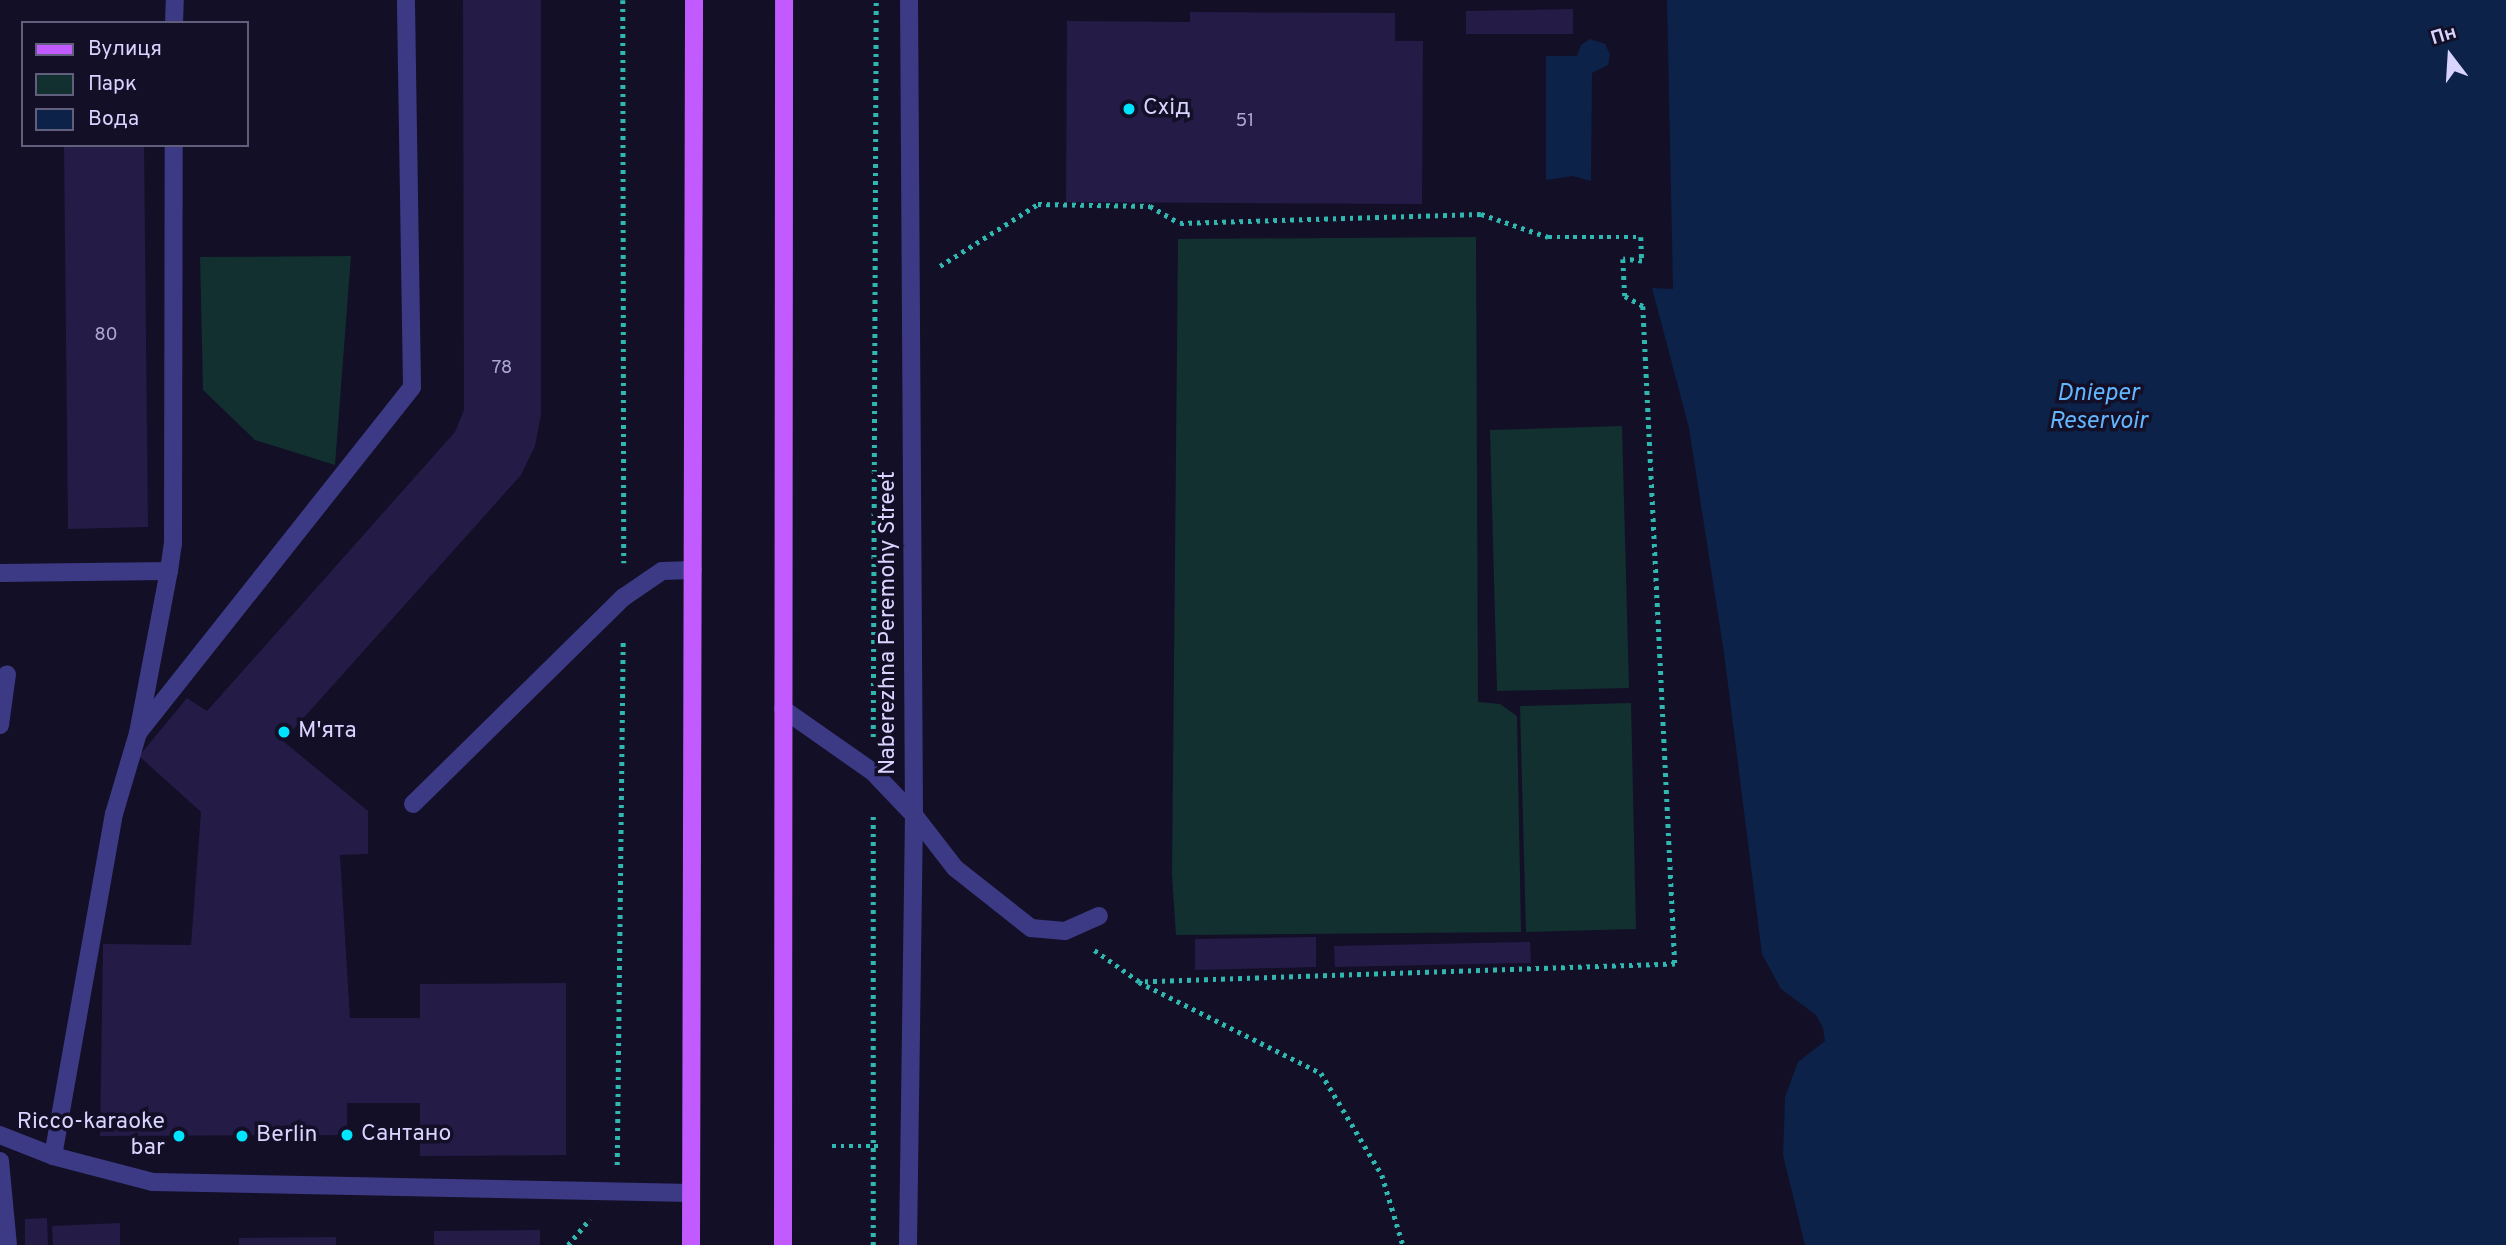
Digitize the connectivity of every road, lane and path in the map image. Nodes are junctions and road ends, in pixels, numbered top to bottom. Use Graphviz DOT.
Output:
graph roads {
  1 [pos="175,0"];
  2 [pos="406,0"];
  3 [pos="694,0"];
  4 [pos="784,0"];
  5 [pos="876,0"];
  6 [pos="909,0"];
  7 [pos="174,21"];
  8 [pos="174,147"];
  9 [pos="911,284"];
  10 [pos="693,570"];
  11 [pos="169,571"];
  12 [pos="0,573"];
  13 [pos="7,674"];
  14 [pos="783,709"];
  15 [pos="0,725"];
  16 [pos="138,733"];
  17 [pos="873,772"];
  18 [pos="413,804"];
  19 [pos="914,815"];
  20 [pos="1099,916"];
  21 [pos="1065,931"];
  22 [pos="1139,982"];
  23 [pos="0,1135"];
  24 [pos="832,1146"];
  25 [pos="872,1146"];
  26 [pos="909,1147"];
  27 [pos="53,1156"];
  28 [pos="0,1161"];
  29 [pos="691,1194"];
  30 [pos="8,1245"];
  31 [pos="691,1245"];
  32 [pos="783,1245"];
  33 [pos="873,1245"];
  34 [pos="908,1245"];
  35 [pos="1403,1245"];
  1 -- 7 [label="street"];
  2 -- 16 [label="street"];
  3 -- 10 [label="main road"];
  4 -- 14 [label="main road"];
  5 -- 17 [label="path"];
  6 -- 9 [label="street, Naberezhna Peremohy Street"];
  8 -- 11 [label="street"];
  9 -- 19 [label="street, Naberezhna Peremohy Street"];
  9 -- 22 [label="path"];
  10 -- 18 [label="street"];
  10 -- 29 [label="main road"];
  11 -- 12 [label="street"];
  11 -- 16 [label="street"];
  13 -- 15 [label="street"];
  14 -- 17 [label="street"];
  14 -- 32 [label="main road"];
  16 -- 27 [label="street"];
  17 -- 19 [label="street"];
  17 -- 25 [label="path"];
  19 -- 21 [label="street"];
  19 -- 26 [label="street, Naberezhna Peremohy Street"];
  20 -- 21 [label="street"];
  21 -- 22 [label="path"];
  22 -- 35 [label="path"];
  23 -- 27 [label="street"];
  24 -- 25 [label="path"];
  25 -- 26 [label="path"];
  25 -- 33 [label="path"];
  26 -- 34 [label="street, Naberezhna Peremohy Street"];
  27 -- 29 [label="street"];
  28 -- 30 [label="street"];
  29 -- 31 [label="main road"];
}
